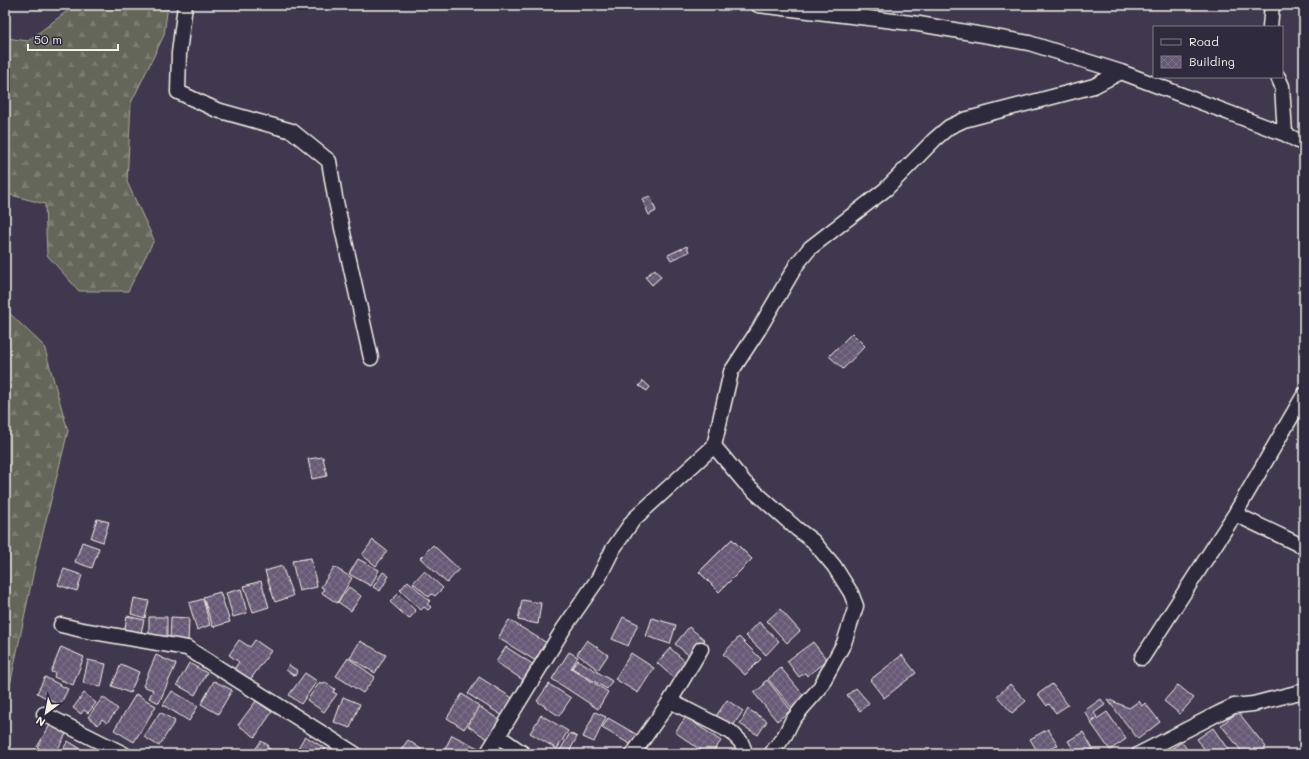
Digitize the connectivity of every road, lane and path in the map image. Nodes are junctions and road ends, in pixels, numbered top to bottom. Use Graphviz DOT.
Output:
graph roads {
  1 [pos="185,5"];
  2 [pos="758,5"];
  3 [pos="1272,5"];
  4 [pos="1270,26"];
  5 [pos="1121,72"];
  6 [pos="1278,78"];
  7 [pos="1285,134"];
  8 [pos="1304,144"];
  9 [pos="371,358"];
  10 [pos="1304,395"];
  11 [pos="714,446"];
  12 [pos="1236,514"];
  13 [pos="1304,547"];
  14 [pos="61,625"];
  15 [pos="701,649"];
  16 [pos="1142,658"];
  17 [pos="1304,691"];
  18 [pos="670,701"];
  19 [pos="44,714"];
  20 [pos="498,736"];
  21 [pos="124,754"];
  22 [pos="356,754"];
  23 [pos="487,754"];
  24 [pos="524,754"];
  25 [pos="633,754"];
  26 [pos="746,754"];
  27 [pos="772,754"];
  28 [pos="1139,754"];
  1 -- 9 [label="street"];
  2 -- 5 [label="street"];
  3 -- 4 [label="street"];
  5 -- 7 [label="street"];
  5 -- 11 [label="street"];
  6 -- 7 [label="street"];
  7 -- 8 [label="street"];
  10 -- 12 [label="street"];
  11 -- 20 [label="street"];
  11 -- 27 [label="street"];
  12 -- 13 [label="street"];
  12 -- 16 [label="street"];
  14 -- 22 [label="street"];
  15 -- 18 [label="street"];
  17 -- 28 [label="street"];
  18 -- 25 [label="street"];
  18 -- 26 [label="street"];
  19 -- 21 [label="street"];
  20 -- 23 [label="street"];
  20 -- 24 [label="street"];
}
